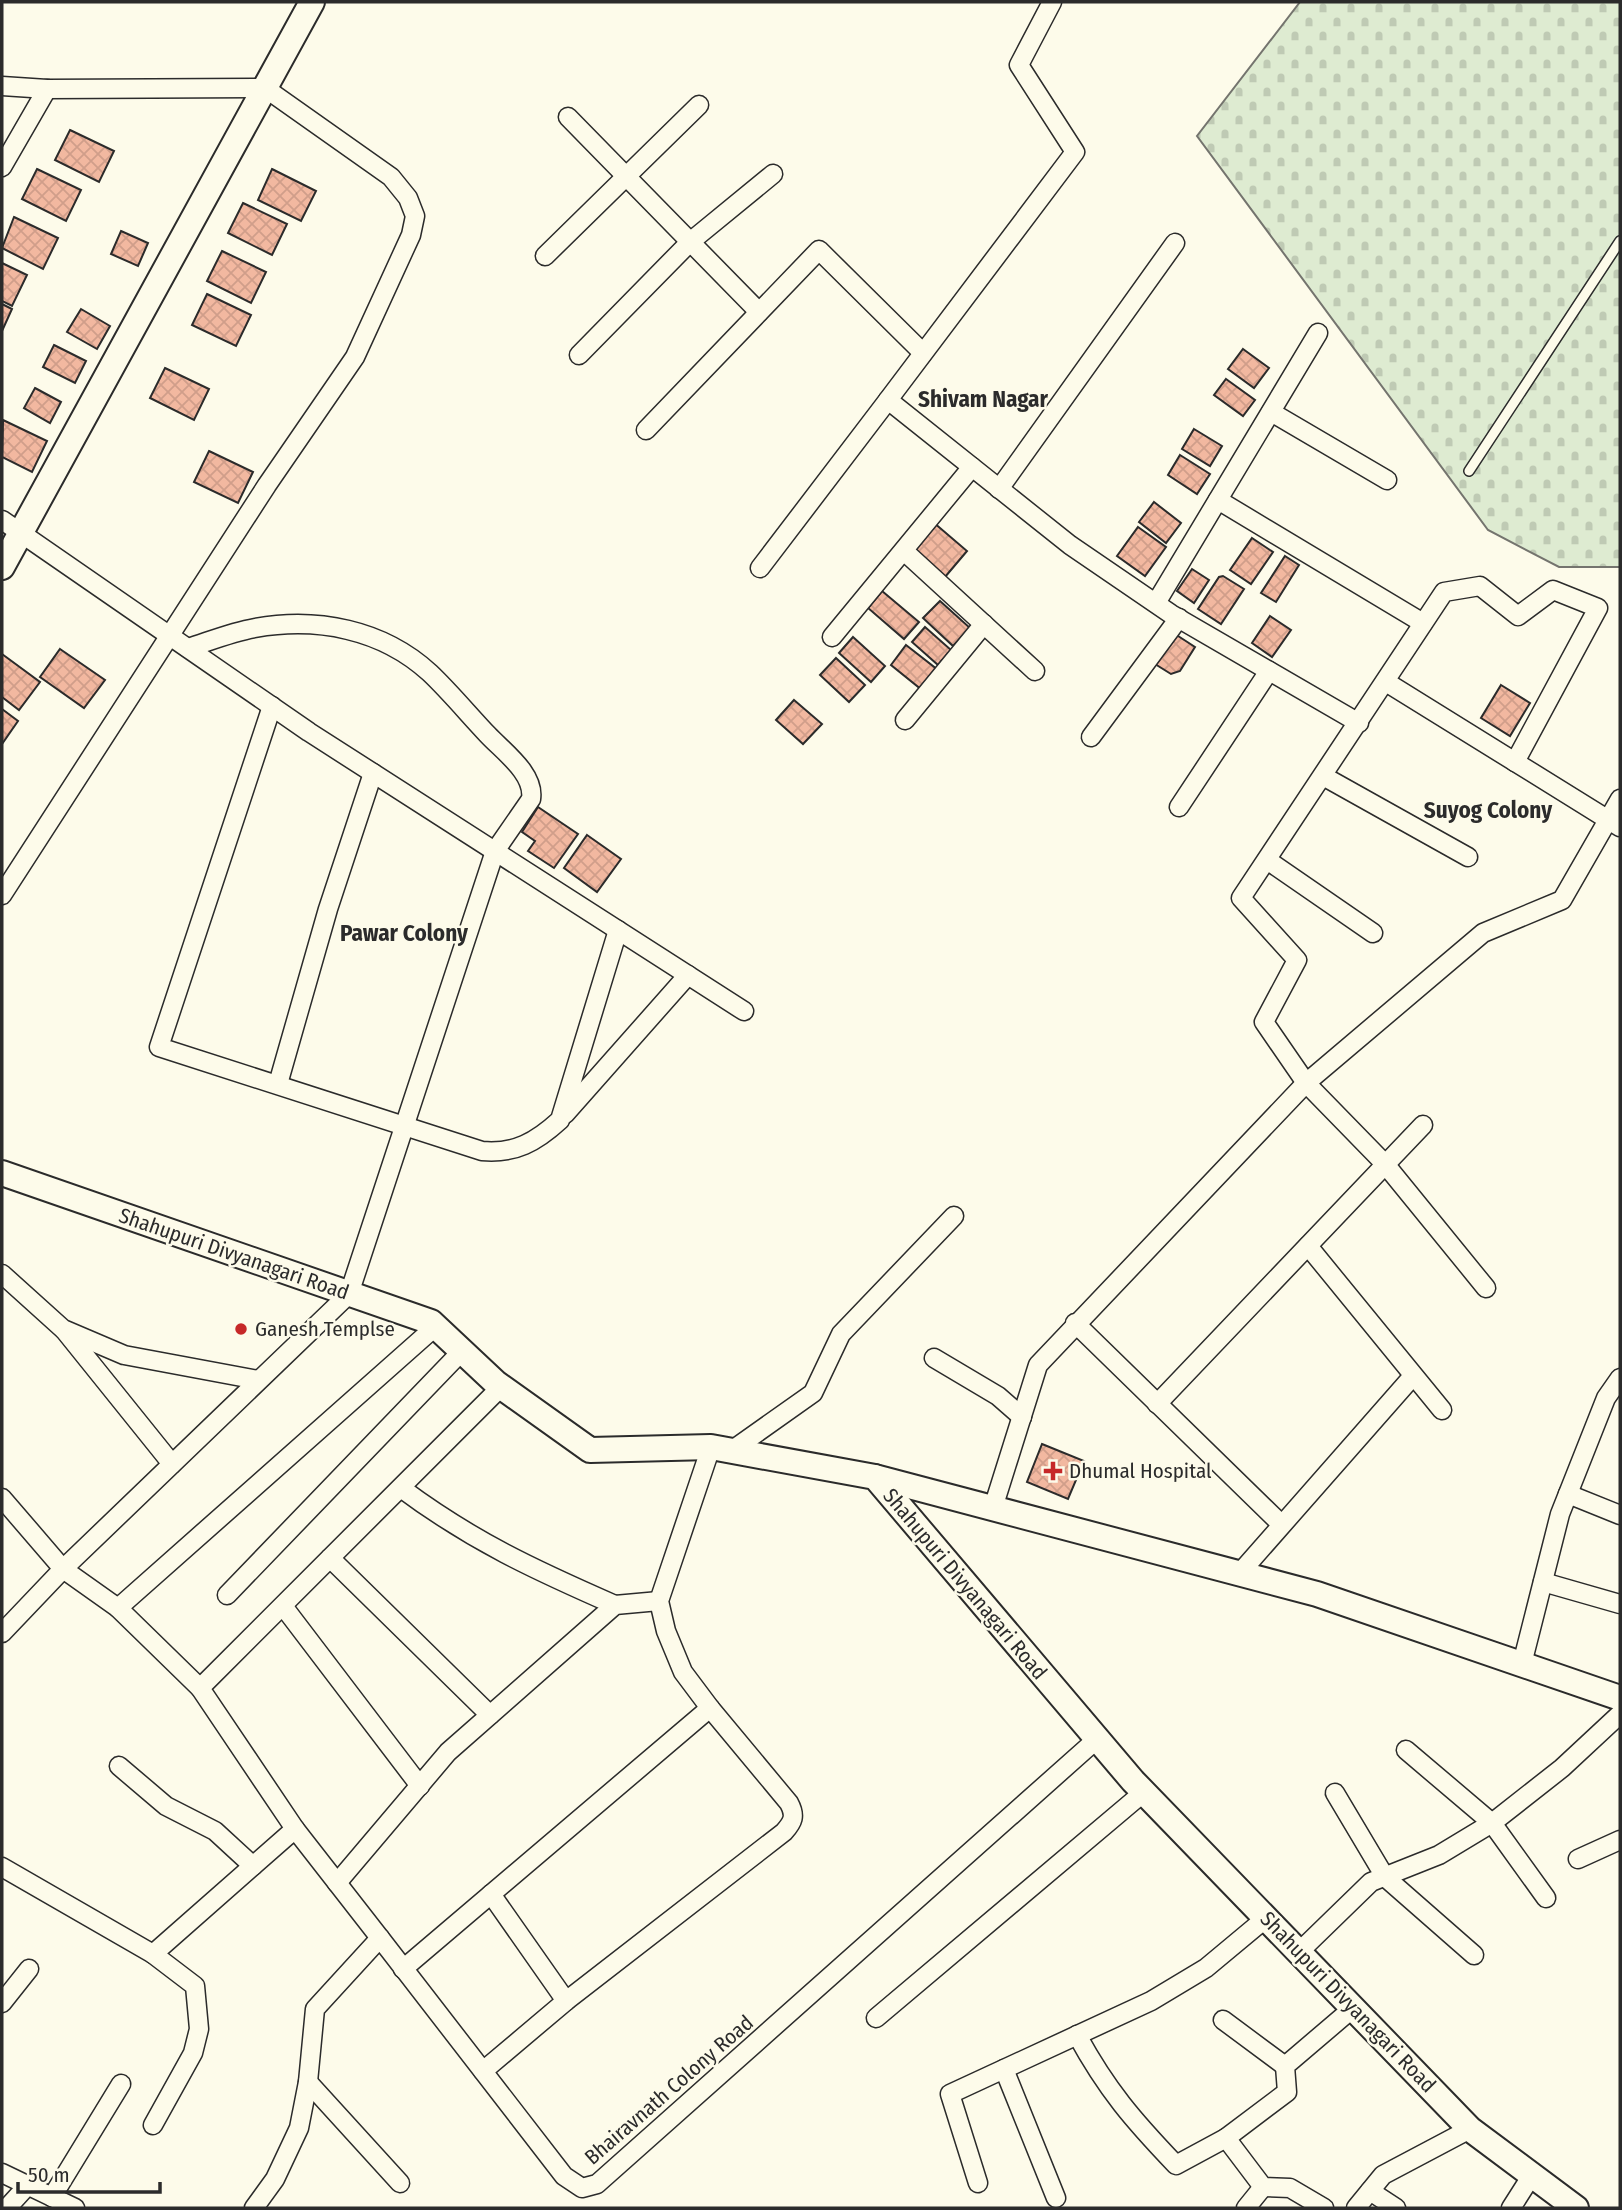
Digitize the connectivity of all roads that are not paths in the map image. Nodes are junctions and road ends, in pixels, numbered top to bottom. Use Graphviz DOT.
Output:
graph roads {
  1 [pos="312,2"];
  2 [pos="1052,2"];
  3 [pos="2,86"];
  4 [pos="265,88"];
  5 [pos="47,89"];
  6 [pos="699,104"];
  7 [pos="568,117"];
  8 [pos="2,167"];
  9 [pos="772,174"];
  10 [pos="624,175"];
  11 [pos="1620,240"];
  12 [pos="690,242"];
  13 [pos="1175,243"];
  14 [pos="545,256"];
  15 [pos="759,312"];
  16 [pos="1318,334"];
  17 [pos="923,353"];
  18 [pos="579,355"];
  19 [pos="888,400"];
  20 [pos="1271,412"];
  21 [pos="646,430"];
  22 [pos="972,467"];
  23 [pos="1469,471"];
  24 [pos="1387,480"];
  25 [pos="999,489"];
  26 [pos="1218,500"];
  27 [pos="12,526"];
  28 [pos="904,551"];
  29 [pos="2,567"];
  30 [pos="760,568"];
  31 [pos="1156,603"];
  32 [pos="1179,618"];
  33 [pos="1423,623"];
  34 [pos="984,624"];
  35 [pos="170,635"];
  36 [pos="832,637"];
  37 [pos="188,648"];
  38 [pos="1035,671"];
  39 [pos="1269,671"];
  40 [pos="1386,682"];
  41 [pos="272,705"];
  42 [pos="905,720"];
  43 [pos="1359,723"];
  44 [pos="1091,737"];
  45 [pos="1515,762"];
  46 [pos="373,773"];
  47 [pos="1323,776"];
  48 [pos="1620,799"];
  49 [pos="1179,807"];
  50 [pos="1614,823"];
  51 [pos="495,851"];
  52 [pos="1468,857"];
  53 [pos="1267,860"];
  54 [pos="2,895"];
  55 [pos="618,929"];
  56 [pos="1373,933"];
  57 [pos="688,975"];
  58 [pos="744,1011"];
  59 [pos="1306,1083"];
  60 [pos="278,1084"];
  61 [pos="560,1120"];
  62 [pos="404,1124"];
  63 [pos="1423,1125"];
  64 [pos="1385,1164"];
  65 [pos="3,1179"];
  66 [pos="954,1216"];
  67 [pos="1308,1246"];
  68 [pos="2,1274"];
  69 [pos="1486,1288"];
  70 [pos="349,1294"];
  71 [pos="1074,1324"];
  72 [pos="435,1327"];
  73 [pos="62,1329"];
  74 [pos="462,1351"];
  75 [pos="934,1358"];
  76 [pos="1413,1376"];
  77 [pos="1620,1378"];
  78 [pos="258,1380"];
  79 [pos="501,1387"];
  80 [pos="1157,1404"];
  81 [pos="1442,1410"];
  82 [pos="1021,1417"];
  83 [pos="721,1449"];
  84 [pos="172,1464"];
  85 [pos="875,1477"];
  86 [pos="401,1488"];
  87 [pos="1568,1494"];
  88 [pos="2,1498"];
  89 [pos="993,1508"];
  90 [pos="1620,1515"];
  91 [pos="1281,1524"];
  92 [pos="330,1558"];
  93 [pos="63,1569"];
  94 [pos="1239,1574"];
  95 [pos="1543,1582"];
  96 [pos="227,1595"];
  97 [pos="659,1601"];
  98 [pos="1620,1604"];
  99 [pos="615,1605"];
  100 [pos="283,1606"];
  101 [pos="118,1608"];
  102 [pos="2,1633"];
  103 [pos="1522,1664"];
  104 [pos="200,1688"];
  105 [pos="1620,1698"];
  106 [pos="710,1708"];
  107 [pos="1620,1714"];
  108 [pos="490,1715"];
  109 [pos="1097,1739"];
  110 [pos="1406,1750"];
  111 [pos="119,1766"];
  112 [pos="420,1786"];
  113 [pos="1144,1792"];
  114 [pos="1335,1794"];
  115 [pos="1492,1823"];
  116 [pos="295,1829"];
  117 [pos="1620,1840"];
  118 [pos="1578,1859"];
  119 [pos="253,1866"];
  120 [pos="2,1867"];
  121 [pos="1385,1877"];
  122 [pos="337,1883"];
  123 [pos="491,1894"];
  124 [pos="1546,1898"];
  125 [pos="1266,1918"];
  126 [pos="380,1938"];
  127 [pos="1299,1952"];
  128 [pos="153,1954"];
  129 [pos="1474,1955"];
  130 [pos="29,1969"];
  131 [pos="403,1969"];
  132 [pos="566,2001"];
  133 [pos="2,2003"];
  134 [pos="1353,2008"];
  135 [pos="876,2018"];
  136 [pos="1223,2020"];
  137 [pos="1077,2035"];
  138 [pos="1285,2066"];
  139 [pos="1004,2069"];
  140 [pos="483,2071"];
  141 [pos="308,2082"];
  142 [pos="121,2084"];
  143 [pos="153,2125"];
  144 [pos="1470,2129"];
  145 [pos="1226,2138"];
  146 [pos="2,2173"];
  147 [pos="1532,2175"];
  148 [pos="400,2183"];
  149 [pos="978,2183"];
  150 [pos="28,2185"];
  151 [pos="1263,2187"];
  152 [pos="1370,2192"];
  153 [pos="52,2197"];
  154 [pos="1056,2198"];
  155 [pos="7,2208"];
  156 [pos="75,2208"];
  157 [pos="254,2208"];
  158 [pos="1246,2208"];
  159 [pos="1324,2208"];
  160 [pos="1356,2208"];
  161 [pos="1396,2208"];
  162 [pos="1511,2208"];
  163 [pos="1576,2208"];
  1 -- 4 [label="main road"];
  2 -- 17 [label="street"];
  3 -- 5 [label="street"];
  4 -- 5 [label="street"];
  4 -- 27 [label="main road"];
  4 -- 35 [label="street"];
  5 -- 8 [label="street"];
  6 -- 10 [label="street"];
  7 -- 10 [label="street"];
  9 -- 12 [label="street"];
  10 -- 12 [label="street"];
  10 -- 14 [label="street"];
  11 -- 23 [label="lane"];
  12 -- 15 [label="street"];
  12 -- 18 [label="street"];
  13 -- 25 [label="street"];
  15 -- 17 [label="street"];
  15 -- 21 [label="street"];
  16 -- 20 [label="street"];
  17 -- 19 [label="street"];
  19 -- 22 [label="street"];
  19 -- 30 [label="street"];
  20 -- 24 [label="street"];
  20 -- 26 [label="street"];
  22 -- 25 [label="street"];
  22 -- 28 [label="street"];
  25 -- 31 [label="street"];
  26 -- 31 [label="street"];
  26 -- 33 [label="street"];
  27 -- 29 [label="main road"];
  27 -- 35 [label="street"];
  28 -- 34 [label="street"];
  28 -- 36 [label="street"];
  31 -- 32 [label="street"];
  32 -- 39 [label="street"];
  32 -- 44 [label="street"];
  33 -- 40 [label="street"];
  33 -- 45 [label="street"];
  34 -- 38 [label="street"];
  34 -- 42 [label="street"];
  35 -- 37 [label="street"];
  35 -- 54 [label="street"];
  37 -- 41 [label="street"];
  37 -- 51 [label="street"];
  39 -- 43 [label="street"];
  39 -- 49 [label="street"];
  40 -- 43 [label="street"];
  40 -- 45 [label="street"];
  41 -- 46 [label="street"];
  41 -- 60 [label="street"];
  43 -- 47 [label="street"];
  45 -- 50 [label="street"];
  46 -- 51 [label="street"];
  46 -- 60 [label="street"];
  47 -- 52 [label="street"];
  47 -- 53 [label="street"];
  48 -- 50 [label="street"];
  50 -- 59 [label="street"];
  51 -- 55 [label="street"];
  51 -- 62 [label="street"];
  53 -- 56 [label="street"];
  53 -- 59 [label="street"];
  55 -- 57 [label="street"];
  55 -- 61 [label="street"];
  57 -- 58 [label="street"];
  57 -- 61 [label="street"];
  59 -- 64 [label="street"];
  59 -- 71 [label="street"];
  60 -- 62 [label="street"];
  61 -- 62 [label="street"];
  62 -- 70 [label="street"];
  63 -- 64 [label="street"];
  64 -- 67 [label="street"];
  64 -- 69 [label="street"];
  65 -- 70 [label="main road, Shahupuri Divyanagari Road"];
  66 -- 83 [label="street"];
  67 -- 76 [label="street"];
  67 -- 80 [label="street"];
  68 -- 73 [label="street"];
  70 -- 72 [label="main road, Shahupuri Divyanagari Road"];
  70 -- 78 [label="street"];
  71 -- 80 [label="street"];
  71 -- 82 [label="street"];
  72 -- 74 [label="main road, Shahupuri Divyanagari Road"];
  72 -- 101 [label="street"];
  73 -- 78 [label="street"];
  73 -- 84 [label="street"];
  74 -- 79 [label="main road, Shahupuri Divyanagari Road"];
  74 -- 96 [label="street"];
  75 -- 82 [label="street"];
  76 -- 81 [label="street"];
  76 -- 91 [label="street"];
  77 -- 87 [label="street"];
  78 -- 84 [label="street"];
  79 -- 83 [label="main road, Shahupuri Divyanagari Road"];
  79 -- 86 [label="street"];
  80 -- 91 [label="street"];
  82 -- 89 [label="street"];
  83 -- 85 [label="main road, Shahupuri Divyanagari Road"];
  83 -- 97 [label="street"];
  84 -- 93 [label="street"];
  85 -- 89 [label="main road"];
  85 -- 109 [label="main road, Shahupuri Divyanagari Road"];
  86 -- 92 [label="street"];
  86 -- 99 [label="street"];
  87 -- 90 [label="street"];
  87 -- 95 [label="street"];
  88 -- 93 [label="street, Bhairavnath Colony Road"];
  89 -- 94 [label="main road"];
  91 -- 94 [label="street"];
  92 -- 100 [label="street"];
  92 -- 108 [label="street"];
  93 -- 101 [label="street, Bhairavnath Colony Road"];
  93 -- 102 [label="street"];
  94 -- 103 [label="main road"];
  95 -- 98 [label="street"];
  95 -- 103 [label="street"];
  97 -- 99 [label="street"];
  97 -- 106 [label="street"];
  99 -- 108 [label="street"];
  100 -- 104 [label="street"];
  100 -- 112 [label="street"];
  101 -- 104 [label="street, Bhairavnath Colony Road"];
  103 -- 105 [label="main road"];
  104 -- 116 [label="street, Bhairavnath Colony Road"];
  106 -- 123 [label="street"];
  106 -- 132 [label="street"];
  107 -- 115 [label="street"];
  108 -- 112 [label="street"];
  109 -- 113 [label="main road, Shahupuri Divyanagari Road"];
  109 -- 140 [label="street, Bhairavnath Colony Road"];
  110 -- 115 [label="street"];
  111 -- 119 [label="street"];
  112 -- 122 [label="street"];
  113 -- 125 [label="main road, Shahupuri Divyanagari Road"];
  113 -- 135 [label="street"];
  114 -- 121 [label="street"];
  115 -- 121 [label="street"];
  115 -- 124 [label="street"];
  116 -- 119 [label="street"];
  116 -- 122 [label="street, Bhairavnath Colony Road"];
  117 -- 118 [label="street"];
  119 -- 128 [label="street"];
  120 -- 128 [label="street"];
  121 -- 127 [label="street"];
  121 -- 129 [label="street"];
  122 -- 126 [label="street, Bhairavnath Colony Road"];
  123 -- 131 [label="street"];
  123 -- 132 [label="street"];
  125 -- 127 [label="main road, Shahupuri Divyanagari Road"];
  125 -- 137 [label="street"];
  126 -- 131 [label="street, Bhairavnath Colony Road"];
  126 -- 141 [label="street"];
  127 -- 134 [label="main road, Shahupuri Divyanagari Road"];
  128 -- 143 [label="street"];
  130 -- 133 [label="street"];
  131 -- 140 [label="street, Bhairavnath Colony Road"];
  132 -- 140 [label="street"];
  134 -- 138 [label="street"];
  134 -- 144 [label="main road, Shahupuri Divyanagari Road"];
  136 -- 138 [label="street"];
  137 -- 139 [label="street"];
  137 -- 145 [label="street"];
  138 -- 145 [label="street"];
  139 -- 149 [label="street"];
  139 -- 154 [label="street"];
  141 -- 148 [label="street"];
  141 -- 157 [label="street"];
  142 -- 153 [label="street"];
  144 -- 147 [label="main road, Shahupuri Divyanagari Road"];
  144 -- 152 [label="street"];
  145 -- 151 [label="street"];
  146 -- 150 [label="street"];
  147 -- 162 [label="street"];
  147 -- 163 [label="main road, Shahupuri Divyanagari Road"];
  150 -- 153 [label="street"];
  150 -- 155 [label="street"];
  151 -- 158 [label="street"];
  151 -- 159 [label="street"];
  152 -- 160 [label="street"];
  152 -- 161 [label="street"];
  153 -- 156 [label="street"];
}
